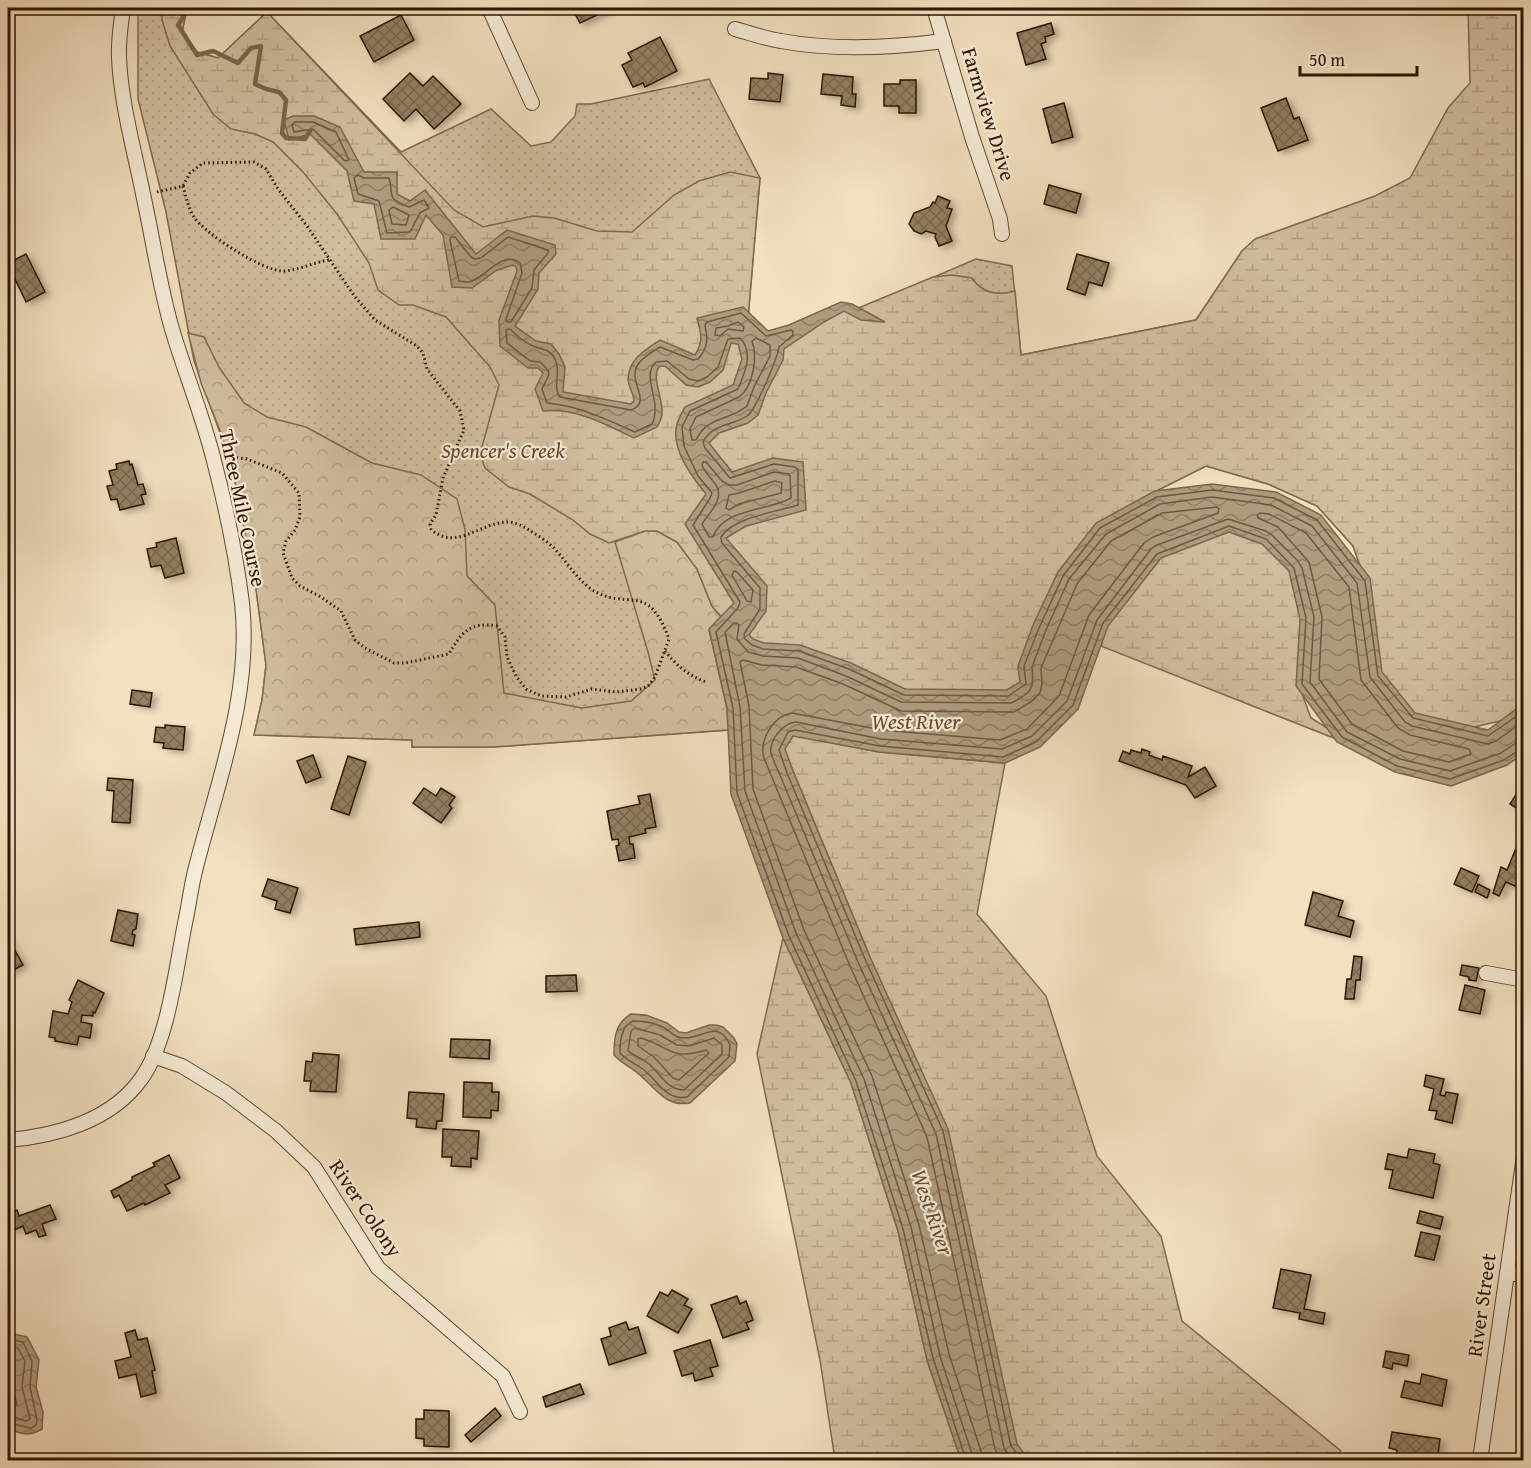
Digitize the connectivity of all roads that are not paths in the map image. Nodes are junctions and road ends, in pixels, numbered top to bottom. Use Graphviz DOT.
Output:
graph roads {
  1 [pos="123,8"];
  2 [pos="489,8"];
  3 [pos="934,8"];
  4 [pos="735,29"];
  5 [pos="944,41"];
  6 [pos="532,103"];
  7 [pos="1002,234"];
  8 [pos="1486,973"];
  9 [pos="1524,980"];
  10 [pos="153,1056"];
  11 [pos="8,1140"];
  12 [pos="1524,1156"];
  13 [pos="1507,1273"];
  14 [pos="1524,1275"];
  15 [pos="520,1412"];
  16 [pos="1480,1461"];
  1 -- 10 [label="street, Three Mile Course"];
  2 -- 6 [label="street"];
  3 -- 5 [label="street, Farmview Drive"];
  4 -- 5 [label="street"];
  5 -- 7 [label="street, Farmview Drive"];
  8 -- 9 [label="street"];
  10 -- 11 [label="street, Three Mile Course"];
  10 -- 15 [label="street, River Colony"];
  12 -- 13 [label="street, River Street"];
  13 -- 14 [label="street"];
  13 -- 16 [label="street, River Street"];
}
